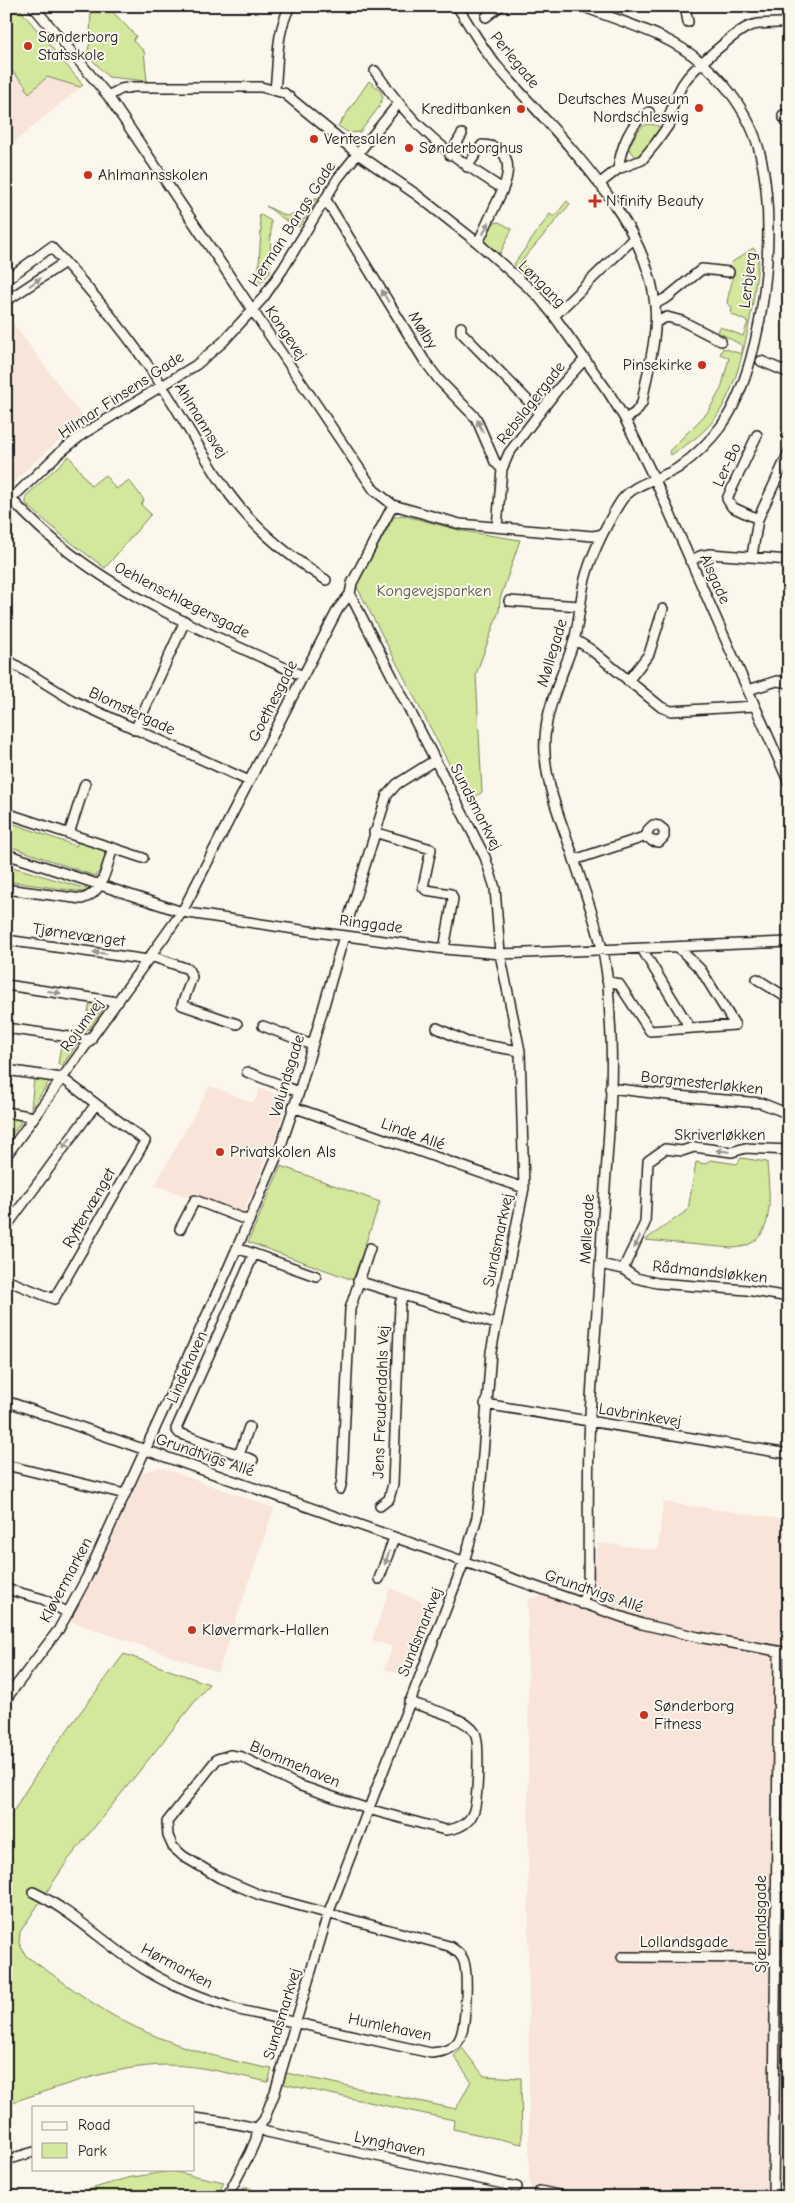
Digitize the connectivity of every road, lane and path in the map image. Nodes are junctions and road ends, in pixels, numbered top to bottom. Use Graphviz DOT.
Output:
graph roads {
  1 [pos="33,6"];
  2 [pos="290,6"];
  3 [pos="457,6"];
  4 [pos="500,6"];
  5 [pos="582,6"];
  6 [pos="685,6"];
  7 [pos="592,8"];
  8 [pos="486,17"];
  9 [pos="688,22"];
  10 [pos="789,23"];
  11 [pos="703,63"];
  12 [pos="375,71"];
  13 [pos="275,89"];
  14 [pos="108,96"];
  15 [pos="398,104"];
  16 [pos="650,112"];
  17 [pos="462,134"];
  18 [pos="358,154"];
  19 [pos="450,155"];
  20 [pos="467,167"];
  21 [pos="618,169"];
  22 [pos="599,184"];
  23 [pos="503,189"];
  24 [pos="326,200"];
  25 [pos="634,238"];
  26 [pos="478,243"];
  27 [pos="65,262"];
  28 [pos="729,272"];
  29 [pos="6,280"];
  30 [pos="6,301"];
  31 [pos="655,304"];
  32 [pos="253,311"];
  33 [pos="554,316"];
  34 [pos="656,322"];
  35 [pos="461,327"];
  36 [pos="721,341"];
  37 [pos="585,359"];
  38 [pos="761,361"];
  39 [pos="789,374"];
  40 [pos="162,386"];
  41 [pos="540,413"];
  42 [pos="624,419"];
  43 [pos="757,435"];
  44 [pos="789,452"];
  45 [pos="502,469"];
  46 [pos="656,480"];
  47 [pos="8,502"];
  48 [pos="392,505"];
  49 [pos="758,519"];
  50 [pos="497,527"];
  51 [pos="599,535"];
  52 [pos="752,556"];
  53 [pos="789,560"];
  54 [pos="690,561"];
  55 [pos="326,580"];
  56 [pos="350,594"];
  57 [pos="509,601"];
  58 [pos="580,606"];
  59 [pos="663,609"];
  60 [pos="185,621"];
  61 [pos="574,639"];
  62 [pos="6,659"];
  63 [pos="303,676"];
  64 [pos="628,681"];
  65 [pos="789,683"];
  66 [pos="748,690"];
  67 [pos="755,706"];
  68 [pos="135,730"];
  69 [pos="436,760"];
  70 [pos="249,781"];
  71 [pos="789,782"];
  72 [pos="86,784"];
  73 [pos="6,813"];
  74 [pos="374,832"];
  75 [pos="69,834"];
  76 [pos="647,836"];
  77 [pos="112,848"];
  78 [pos="6,854"];
  79 [pos="143,858"];
  80 [pos="574,860"];
  81 [pos="100,886"];
  82 [pos="6,888"];
  83 [pos="182,912"];
  84 [pos="349,917"];
  85 [pos="344,936"];
  86 [pos="6,940"];
  87 [pos="789,942"];
  88 [pos="678,948"];
  89 [pos="444,949"];
  90 [pos="642,949"];
  91 [pos="603,951"];
  92 [pos="500,954"];
  93 [pos="149,958"];
  94 [pos="757,979"];
  95 [pos="606,981"];
  96 [pos="6,984"];
  97 [pos="789,999"];
  98 [pos="118,1002"];
  99 [pos="237,1024"];
  100 [pos="263,1026"];
  101 [pos="6,1028"];
  102 [pos="437,1028"];
  103 [pos="690,1028"];
  104 [pos="91,1040"];
  105 [pos="312,1045"];
  106 [pos="520,1051"];
  107 [pos="6,1070"];
  108 [pos="247,1072"];
  109 [pos="62,1078"];
  110 [pos="610,1088"];
  111 [pos="298,1092"];
  112 [pos="96,1104"];
  113 [pos="293,1107"];
  114 [pos="6,1112"];
  115 [pos="789,1114"];
  116 [pos="34,1117"];
  117 [pos="789,1150"];
  118 [pos="6,1155"];
  119 [pos="524,1188"];
  120 [pos="249,1221"];
  121 [pos="6,1227"];
  122 [pos="180,1228"];
  123 [pos="237,1248"];
  124 [pos="370,1248"];
  125 [pos="254,1254"];
  126 [pos="600,1264"];
  127 [pos="623,1269"];
  128 [pos="316,1276"];
  129 [pos="6,1280"];
  130 [pos="358,1281"];
  131 [pos="403,1295"];
  132 [pos="789,1297"];
  133 [pos="496,1324"];
  134 [pos="6,1401"];
  135 [pos="486,1404"];
  136 [pos="590,1422"];
  137 [pos="249,1428"];
  138 [pos="145,1450"];
  139 [pos="789,1454"];
  140 [pos="239,1455"];
  141 [pos="253,1460"];
  142 [pos="6,1464"];
  143 [pos="340,1489"];
  144 [pos="125,1494"];
  145 [pos="380,1506"];
  146 [pos="394,1538"];
  147 [pos="464,1562"];
  148 [pos="379,1579"];
  149 [pos="6,1589"];
  150 [pos="582,1604"];
  151 [pos="68,1614"];
  152 [pos="779,1652"];
  153 [pos="789,1653"];
  154 [pos="6,1699"];
  155 [pos="409,1702"];
  156 [pos="368,1809"];
  157 [pos="777,1887"];
  158 [pos="789,1887"];
  159 [pos="33,1892"];
  160 [pos="328,1914"];
  161 [pos="622,1958"];
  162 [pos="776,1958"];
  163 [pos="294,2022"];
  164 [pos="195,2118"];
  165 [pos="258,2127"];
  166 [pos="32,2153"];
  167 [pos="6,2160"];
  168 [pos="517,2187"];
  169 [pos="540,2191"];
  170 [pos="227,2197"];
  171 [pos="567,2197"];
  172 [pos="773,2197"];
  1 -- 14 [label="street, Kongevej"];
  2 -- 13 [label="street"];
  3 -- 22 [label="street, Perlegade"];
  4 -- 8 [label="street"];
  5 -- 7 [label="street, Lerbjerg"];
  6 -- 9 [label="street"];
  7 -- 11 [label="street, Lerbjerg"];
  10 -- 11 [label="street"];
  11 -- 21 [label="street"];
  11 -- 46 [label="street, Lerbjerg"];
  12 -- 15 [label="street"];
  13 -- 14 [label="street"];
  13 -- 18 [label="street, Løngang"];
  14 -- 32 [label="street, Kongevej"];
  15 -- 18 [label="street, Herman Bangs Gade"];
  15 -- 19 [label="street"];
  16 -- 21 [label="street"];
  17 -- 19 [label="street"];
  18 -- 24 [label="street, Herman Bangs Gade"];
  18 -- 26 [label="street, Løngang"];
  19 -- 20 [label="street"];
  20 -- 23 [label="street"];
  20 -- 23 [label="street"];
  21 -- 22 [label="street"];
  22 -- 25 [label="street, Perlegade"];
  26 -- 23 [label="street, one-way"];
  24 -- 32 [label="street, Herman Bangs Gade"];
  45 -- 24 [label="street, Mølby, one-way"];
  25 -- 31 [label="street, Perlegade"];
  25 -- 33 [label="street"];
  26 -- 33 [label="street, Løngang"];
  27 -- 29 [label="street, Ahlmannsvej"];
  30 -- 27 [label="street, one-way"];
  27 -- 40 [label="street, Ahlmannsvej"];
  28 -- 31 [label="street"];
  31 -- 34 [label="street, Perlegade"];
  32 -- 40 [label="street, Hilmar Finsens Gade"];
  32 -- 48 [label="street, Kongevej"];
  33 -- 37 [label="street, Løngang"];
  34 -- 36 [label="street"];
  34 -- 42 [label="street, Perlegade"];
  35 -- 41 [label="street"];
  37 -- 41 [label="street, Rebslagergade"];
  37 -- 42 [label="street, Løngang"];
  38 -- 39 [label="street"];
  40 -- 47 [label="street, Hilmar Finsens Gade"];
  40 -- 55 [label="street, Ahlmannsvej"];
  41 -- 45 [label="street, Rebslagergade"];
  42 -- 46 [label="street, Løngang"];
  43 -- 49 [label="street, Ler-Bo"];
  44 -- 49 [label="street"];
  45 -- 50 [label="street, Rebslagergade"];
  46 -- 51 [label="street, Møllegade"];
  46 -- 54 [label="street, Alsgade"];
  47 -- 60 [label="street, Oehlenschlægersgade"];
  48 -- 50 [label="street, Kongevej"];
  48 -- 56 [label="street, Goethesgade"];
  49 -- 52 [label="street"];
  50 -- 51 [label="street, Kongevej"];
  51 -- 58 [label="street, Møllegade"];
  52 -- 53 [label="street"];
  52 -- 54 [label="street"];
  54 -- 66 [label="street, Alsgade"];
  56 -- 63 [label="street, Goethesgade"];
  56 -- 69 [label="street, Sundsmarkvej"];
  57 -- 58 [label="street"];
  58 -- 61 [label="street, Møllegade"];
  59 -- 64 [label="street"];
  60 -- 63 [label="street, Oehlenschlægersgade"];
  60 -- 68 [label="street"];
  61 -- 64 [label="street"];
  61 -- 80 [label="street, Møllegade"];
  62 -- 68 [label="street, Blomstergade"];
  63 -- 70 [label="street, Goethesgade"];
  64 -- 67 [label="street"];
  65 -- 66 [label="street"];
  66 -- 67 [label="street, Alsgade"];
  67 -- 71 [label="street, Alsgade"];
  68 -- 70 [label="street, Blomstergade"];
  69 -- 74 [label="street"];
  69 -- 92 [label="street, Sundsmarkvej"];
  70 -- 83 [label="street, Goethesgade"];
  72 -- 75 [label="street"];
  73 -- 75 [label="street"];
  74 -- 84 [label="street"];
  74 -- 89 [label="street"];
  75 -- 77 [label="street"];
  76 -- 80 [label="street"];
  77 -- 79 [label="street"];
  77 -- 81 [label="street"];
  78 -- 81 [label="street, Ringgade"];
  80 -- 91 [label="street, Møllegade"];
  81 -- 82 [label="street"];
  81 -- 83 [label="street, Ringgade"];
  83 -- 85 [label="street, Ringgade"];
  83 -- 93 [label="street, Rojumvej"];
  85 -- 89 [label="street, Ringgade"];
  85 -- 105 [label="street, Vølundsgade"];
  93 -- 86 [label="street, Tjørnevænget, one-way"];
  87 -- 88 [label="street, Ringgade"];
  88 -- 90 [label="street, Ringgade"];
  88 -- 103 [label="street"];
  89 -- 92 [label="street, Ringgade"];
  90 -- 91 [label="street, Ringgade"];
  90 -- 103 [label="street"];
  91 -- 92 [label="street, Ringgade"];
  91 -- 95 [label="street, Møllegade"];
  92 -- 106 [label="street, Sundsmarkvej"];
  93 -- 98 [label="street, Rojumvej"];
  93 -- 99 [label="street, Tjørnevænget"];
  94 -- 97 [label="street"];
  95 -- 103 [label="street"];
  95 -- 110 [label="street, Møllegade"];
  96 -- 98 [label="street, one-way"];
  98 -- 104 [label="street, Rojumvej"];
  100 -- 105 [label="street"];
  101 -- 104 [label="street"];
  102 -- 106 [label="street"];
  104 -- 109 [label="street, Rojumvej"];
  105 -- 111 [label="street, Vølundsgade"];
  106 -- 119 [label="street, Sundsmarkvej"];
  107 -- 109 [label="street"];
  108 -- 111 [label="street"];
  109 -- 112 [label="street, Ryttervænget"];
  109 -- 116 [label="street, Rojumvej"];
  110 -- 115 [label="street, Borgmesterløkken"];
  110 -- 126 [label="street, Møllegade"];
  111 -- 113 [label="street, Vølundsgade"];
  112 -- 121 [label="street, one-way"];
  112 -- 129 [label="street, Ryttervænget"];
  113 -- 119 [label="street, Linde Allé"];
  113 -- 120 [label="street, Vølundsgade"];
  114 -- 116 [label="street"];
  116 -- 118 [label="street, Rojumvej"];
  117 -- 127 [label="street, Skriverløkken, one-way"];
  119 -- 133 [label="street, Sundsmarkvej"];
  120 -- 122 [label="street"];
  120 -- 123 [label="street, Vølundsgade"];
  123 -- 125 [label="street"];
  123 -- 138 [label="street, Vølundsgade"];
  124 -- 130 [label="street"];
  125 -- 128 [label="street"];
  125 -- 140 [label="street, Lindehaven"];
  126 -- 127 [label="street, Rådmandsløkken"];
  126 -- 136 [label="street, Møllegade"];
  127 -- 132 [label="street, Rådmandsløkken"];
  130 -- 131 [label="street"];
  130 -- 143 [label="street"];
  131 -- 133 [label="street"];
  131 -- 145 [label="street, Jens Freudendahls Vej"];
  133 -- 135 [label="street, Sundsmarkvej"];
  134 -- 138 [label="street, Grundtvigs Allé"];
  135 -- 136 [label="street, Lavbrinkevej"];
  135 -- 147 [label="street, Sundsmarkvej"];
  136 -- 139 [label="street, Lavbrinkevej"];
  136 -- 150 [label="street, Møllegade"];
  137 -- 140 [label="street"];
  138 -- 144 [label="street, Kløvermarken"];
  138 -- 146 [label="street, Grundtvigs Allé"];
  140 -- 141 [label="street, Lindehaven"];
  142 -- 144 [label="street"];
  144 -- 151 [label="street, Kløvermarken"];
  146 -- 147 [label="street, Grundtvigs Allé"];
  146 -- 148 [label="street, one-way"];
  147 -- 150 [label="street, Grundtvigs Allé"];
  147 -- 155 [label="street, Sundsmarkvej"];
  149 -- 151 [label="street"];
  150 -- 152 [label="street, Grundtvigs Allé"];
  151 -- 154 [label="street, Kløvermarken"];
  152 -- 153 [label="street, Grundtvigs Allé"];
  152 -- 157 [label="street, Sjællandsgade"];
  155 -- 156 [label="street, Sundsmarkvej"];
  155 -- 156 [label="street"];
  156 -- 160 [label="street, Sundsmarkvej"];
  156 -- 160 [label="street, Blommehaven"];
  157 -- 158 [label="street"];
  157 -- 162 [label="street, Sjællandsgade"];
  159 -- 163 [label="street, Hørmarken"];
  160 -- 163 [label="street, Sundsmarkvej"];
  160 -- 163 [label="street, Humlehaven"];
  161 -- 162 [label="street, Lollandsgade"];
  162 -- 172 [label="street, Sjællandsgade"];
  163 -- 165 [label="street, Sundsmarkvej"];
  164 -- 165 [label="street, Lynghaven"];
  165 -- 168 [label="street, Lynghaven"];
  165 -- 170 [label="street, Sundsmarkvej"];
  166 -- 167 [label="street"];
  169 -- 171 [label="street"];
}
